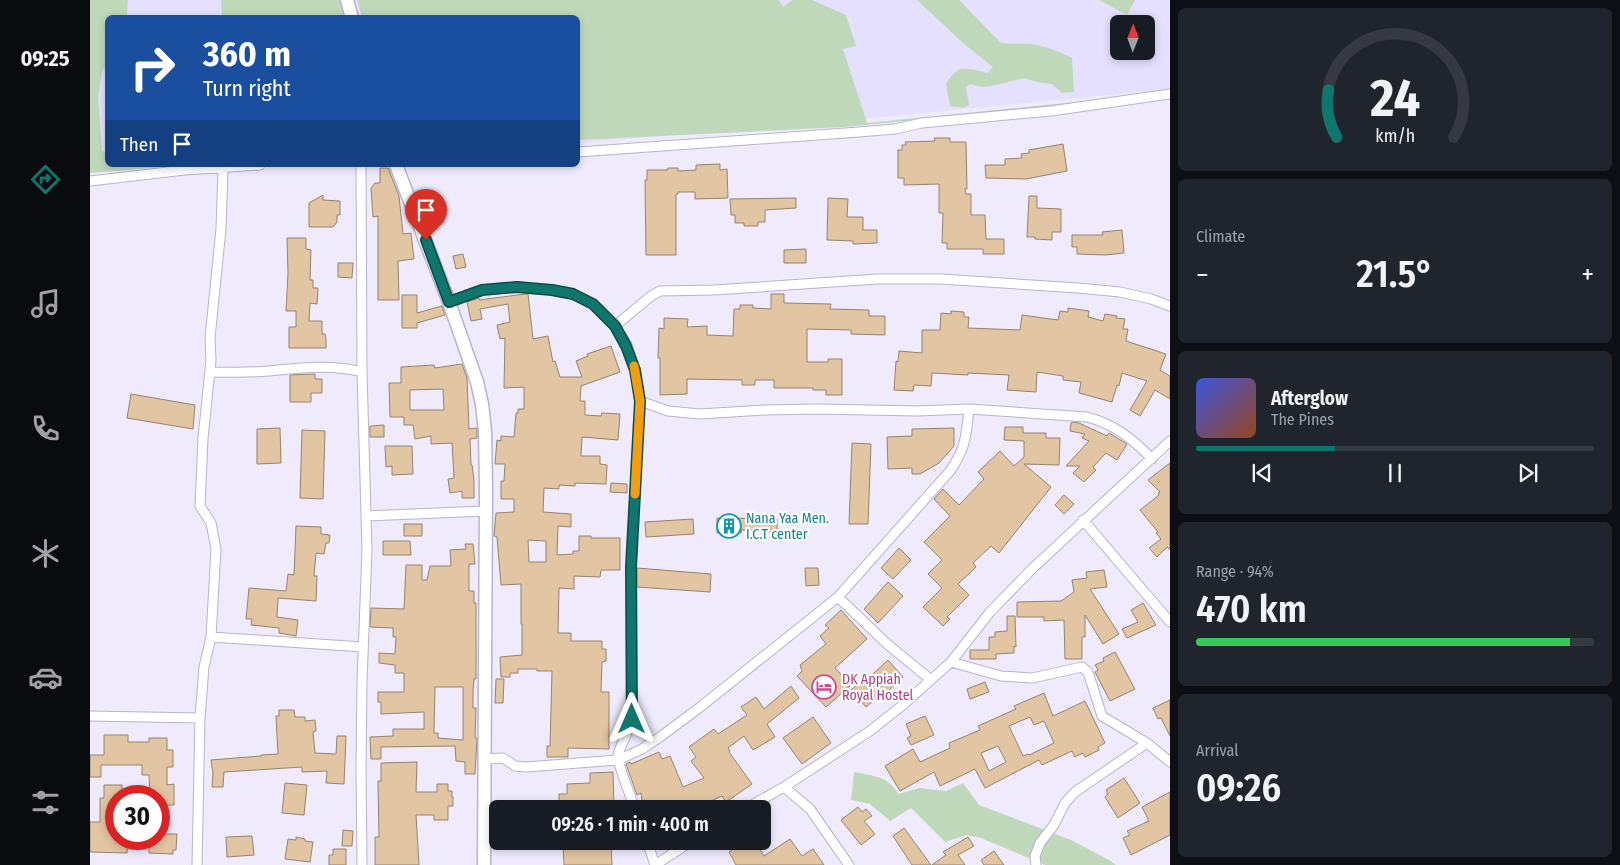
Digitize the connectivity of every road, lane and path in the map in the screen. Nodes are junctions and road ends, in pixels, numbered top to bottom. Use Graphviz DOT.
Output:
graph roads {
  1 [pos="347,0"];
  2 [pos="351,15"];
  3 [pos="1170,94"];
  4 [pos="580,152"];
  5 [pos="242,167"];
  6 [pos="361,167"];
  7 [pos="397,167"];
  8 [pos="223,169"];
  9 [pos="90,181"];
  10 [pos="449,302"];
  11 [pos="1170,306"];
  12 [pos="615,326"];
  13 [pos="210,372"];
  14 [pos="362,372"];
  15 [pos="640,401"];
  16 [pos="969,409"];
  17 [pos="1170,441"];
  18 [pos="1152,459"];
  19 [pos="485,511"];
  20 [pos="366,516"];
  21 [pos="1084,520"];
  22 [pos="838,597"];
  23 [pos="1170,622"];
  24 [pos="211,637"];
  25 [pos="363,648"];
  26 [pos="951,662"];
  27 [pos="931,680"];
  28 [pos="90,716"];
  29 [pos="200,718"];
  30 [pos="1147,743"];
  31 [pos="486,759"];
  32 [pos="618,760"];
  33 [pos="1170,762"];
  34 [pos="784,787"];
  35 [pos="632,800"];
  36 [pos="761,800"];
  37 [pos="650,850"];
  38 [pos="678,850"];
  39 [pos="198,865"];
  40 [pos="362,865"];
  41 [pos="484,865"];
  42 [pos="655,865"];
  43 [pos="849,865"];
  44 [pos="1036,865"];
  1 -- 2 [label="street"];
  3 -- 4 [label="street"];
  5 -- 8 [label="street"];
  6 -- 14 [label="street"];
  7 -- 10 [label="street"];
  8 -- 9 [label="street"];
  8 -- 13 [label="street"];
  10 -- 12 [label="street"];
  10 -- 19 [label="street"];
  11 -- 12 [label="street"];
  12 -- 15 [label="street"];
  13 -- 14 [label="street"];
  13 -- 24 [label="street"];
  14 -- 20 [label="street"];
  15 -- 16 [label="street"];
  15 -- 32 [label="street"];
  16 -- 18 [label="street"];
  16 -- 22 [label="street"];
  17 -- 18 [label="street"];
  18 -- 21 [label="street"];
  19 -- 20 [label="street"];
  19 -- 31 [label="street"];
  20 -- 25 [label="street"];
  21 -- 23 [label="street"];
  21 -- 26 [label="street"];
  22 -- 27 [label="street"];
  22 -- 32 [label="street"];
  24 -- 25 [label="street"];
  24 -- 29 [label="street"];
  25 -- 40 [label="street"];
  26 -- 27 [label="street"];
  26 -- 30 [label="street"];
  27 -- 34 [label="street"];
  28 -- 29 [label="street"];
  29 -- 39 [label="street"];
  30 -- 33 [label="street"];
  30 -- 44 [label="street"];
  31 -- 32 [label="street"];
  31 -- 41 [label="street"];
  32 -- 35 [label="street"];
  34 -- 36 [label="street"];
  34 -- 43 [label="street"];
  37 -- 42 [label="street"];
  38 -- 42 [label="street"];
}
